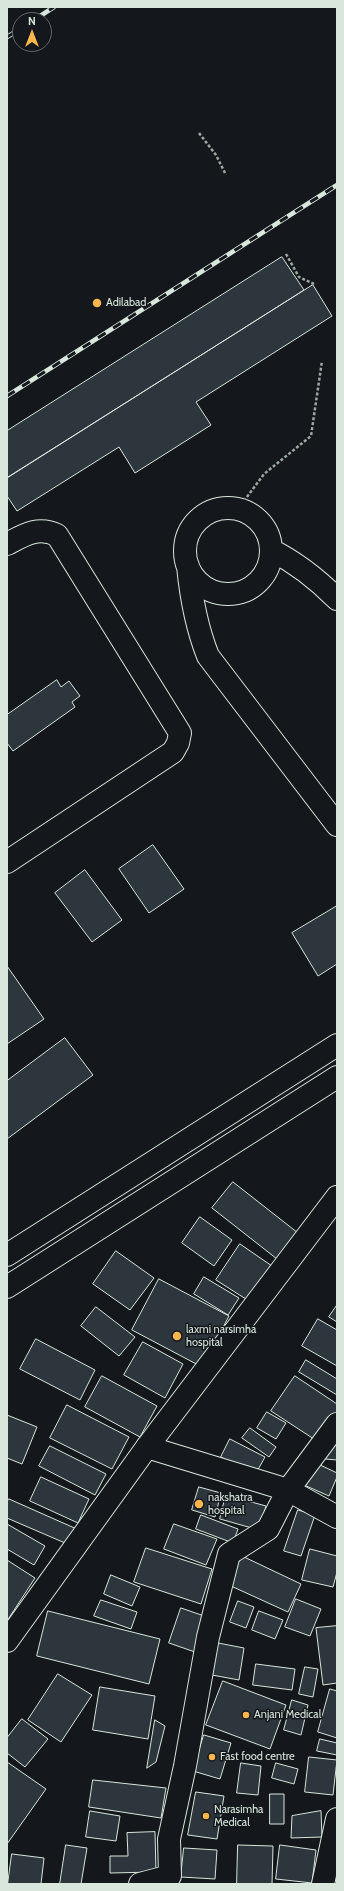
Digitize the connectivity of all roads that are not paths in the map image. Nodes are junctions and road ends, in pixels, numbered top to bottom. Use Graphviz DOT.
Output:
graph roads {
  1 [pos="7,544"];
  2 [pos="271,550"];
  3 [pos="188,566"];
  4 [pos="337,600"];
  5 [pos="337,825"];
  6 [pos="7,862"];
  7 [pos="337,1045"];
  8 [pos="337,1077"];
  9 [pos="337,1197"];
  10 [pos="7,1255"];
  11 [pos="7,1288"];
  12 [pos="337,1424"];
  13 [pos="147,1447"];
  14 [pos="288,1490"];
  15 [pos="337,1518"];
  16 [pos="7,1641"];
  17 [pos="337,1818"];
  18 [pos="140,1884"];
  19 [pos="323,1884"];
  1 -- 6 [label="main road"];
  2 -- 3 [label="main road"];
  2 -- 3 [label="main road"];
  2 -- 4 [label="main road"];
  3 -- 5 [label="main road"];
  7 -- 10 [label="main road"];
  8 -- 11 [label="main road"];
  9 -- 13 [label="main road"];
  12 -- 14 [label="main road"];
  13 -- 14 [label="main road"];
  13 -- 16 [label="main road"];
  14 -- 15 [label="main road"];
  14 -- 18 [label="main road"];
  17 -- 19 [label="main road"];
}
